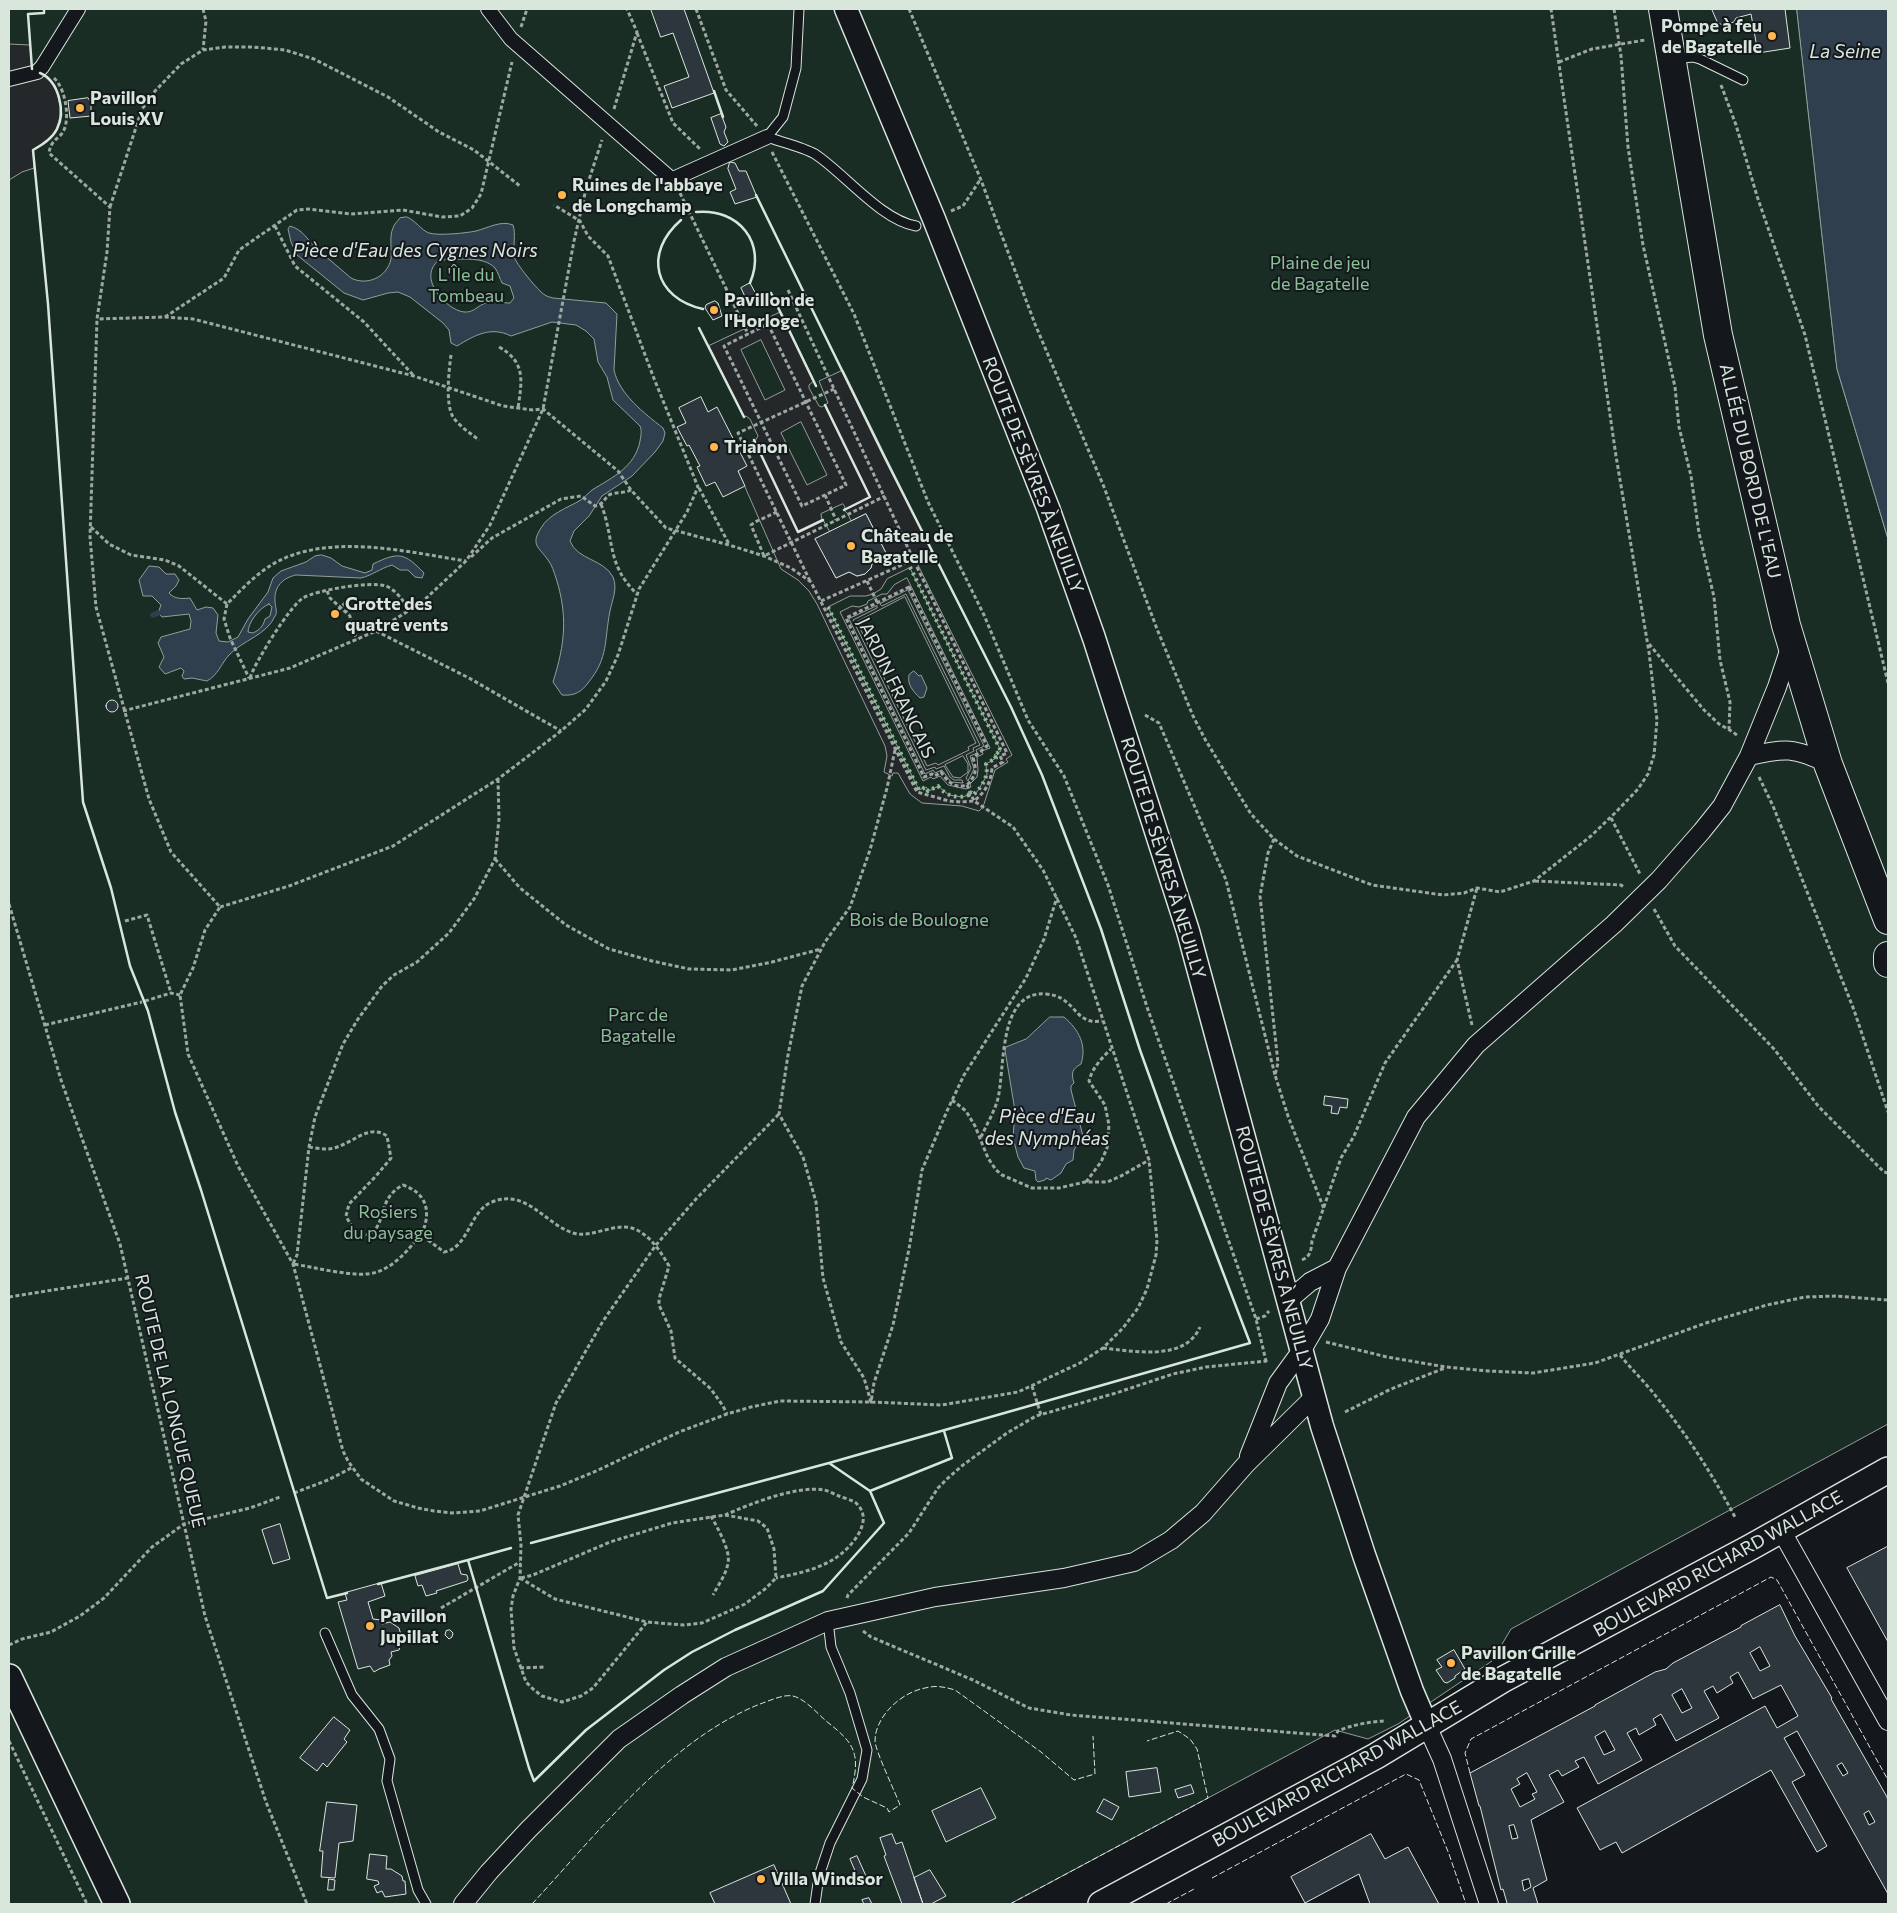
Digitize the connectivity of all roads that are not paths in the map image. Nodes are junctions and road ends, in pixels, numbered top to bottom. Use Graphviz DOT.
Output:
graph roads {
  1 [pos="78,9"];
  2 [pos="488,9"];
  3 [pos="799,9"];
  4 [pos="846,9"];
  5 [pos="1663,9"];
  6 [pos="1671,59"];
  7 [pos="9,79"];
  8 [pos="1743,80"];
  9 [pos="767,137"];
  10 [pos="916,226"];
  11 [pos="1791,645"];
  12 [pos="1748,756"];
  13 [pos="1828,764"];
  14 [pos="1888,920"];
  15 [pos="1888,956"];
  16 [pos="1888,963"];
  17 [pos="1337,1268"];
  18 [pos="1279,1305"];
  19 [pos="1302,1350"];
  20 [pos="1314,1397"];
  21 [pos="1246,1464"];
  22 [pos="1888,1470"];
  23 [pos="1781,1530"];
  24 [pos="836,1619"];
  25 [pos="326,1633"];
  26 [pos="9,1677"];
  27 [pos="1888,1721"];
  28 [pos="1427,1726"];
  29 [pos="117,1904"];
  30 [pos="426,1904"];
  31 [pos="463,1904"];
  32 [pos="815,1904"];
  33 [pos="1101,1904"];
  34 [pos="1489,1904"];
  1 -- 7 [label="street"];
  2 -- 9 [label="street"];
  3 -- 9 [label="lane"];
  4 -- 18 [label="street, ROUTE DE SÈVRES À NEUILLY"];
  5 -- 6 [label="main road, ALLÉE DU BORD DE L'EAU"];
  6 -- 8 [label="lane"];
  6 -- 11 [label="main road, ALLÉE DU BORD DE L'EAU"];
  9 -- 10 [label="lane"];
  11 -- 12 [label="street"];
  11 -- 13 [label="main road, ALLÉE DU BORD DE L'EAU"];
  12 -- 13 [label="street"];
  12 -- 17 [label="street"];
  13 -- 14 [label="main road, ALLÉE DU BORD DE L'EAU"];
  15 -- 16 [label="main road"];
  17 -- 18 [label="street"];
  17 -- 19 [label="street"];
  18 -- 19 [label="street, ROUTE DE SÈVRES À NEUILLY"];
  19 -- 20 [label="street, ROUTE DE SÈVRES À NEUILLY"];
  19 -- 21 [label="street"];
  20 -- 21 [label="street"];
  20 -- 28 [label="street, ROUTE DE SÈVRES À NEUILLY"];
  21 -- 24 [label="street"];
  22 -- 23 [label="main road, BOULEVARD RICHARD WALLACE"];
  23 -- 27 [label="street"];
  23 -- 28 [label="main road, BOULEVARD RICHARD WALLACE"];
  24 -- 31 [label="street"];
  24 -- 32 [label="lane"];
  25 -- 30 [label="lane"];
  26 -- 29 [label="main road"];
  28 -- 33 [label="main road, BOULEVARD RICHARD WALLACE"];
  28 -- 34 [label="street"];
}
